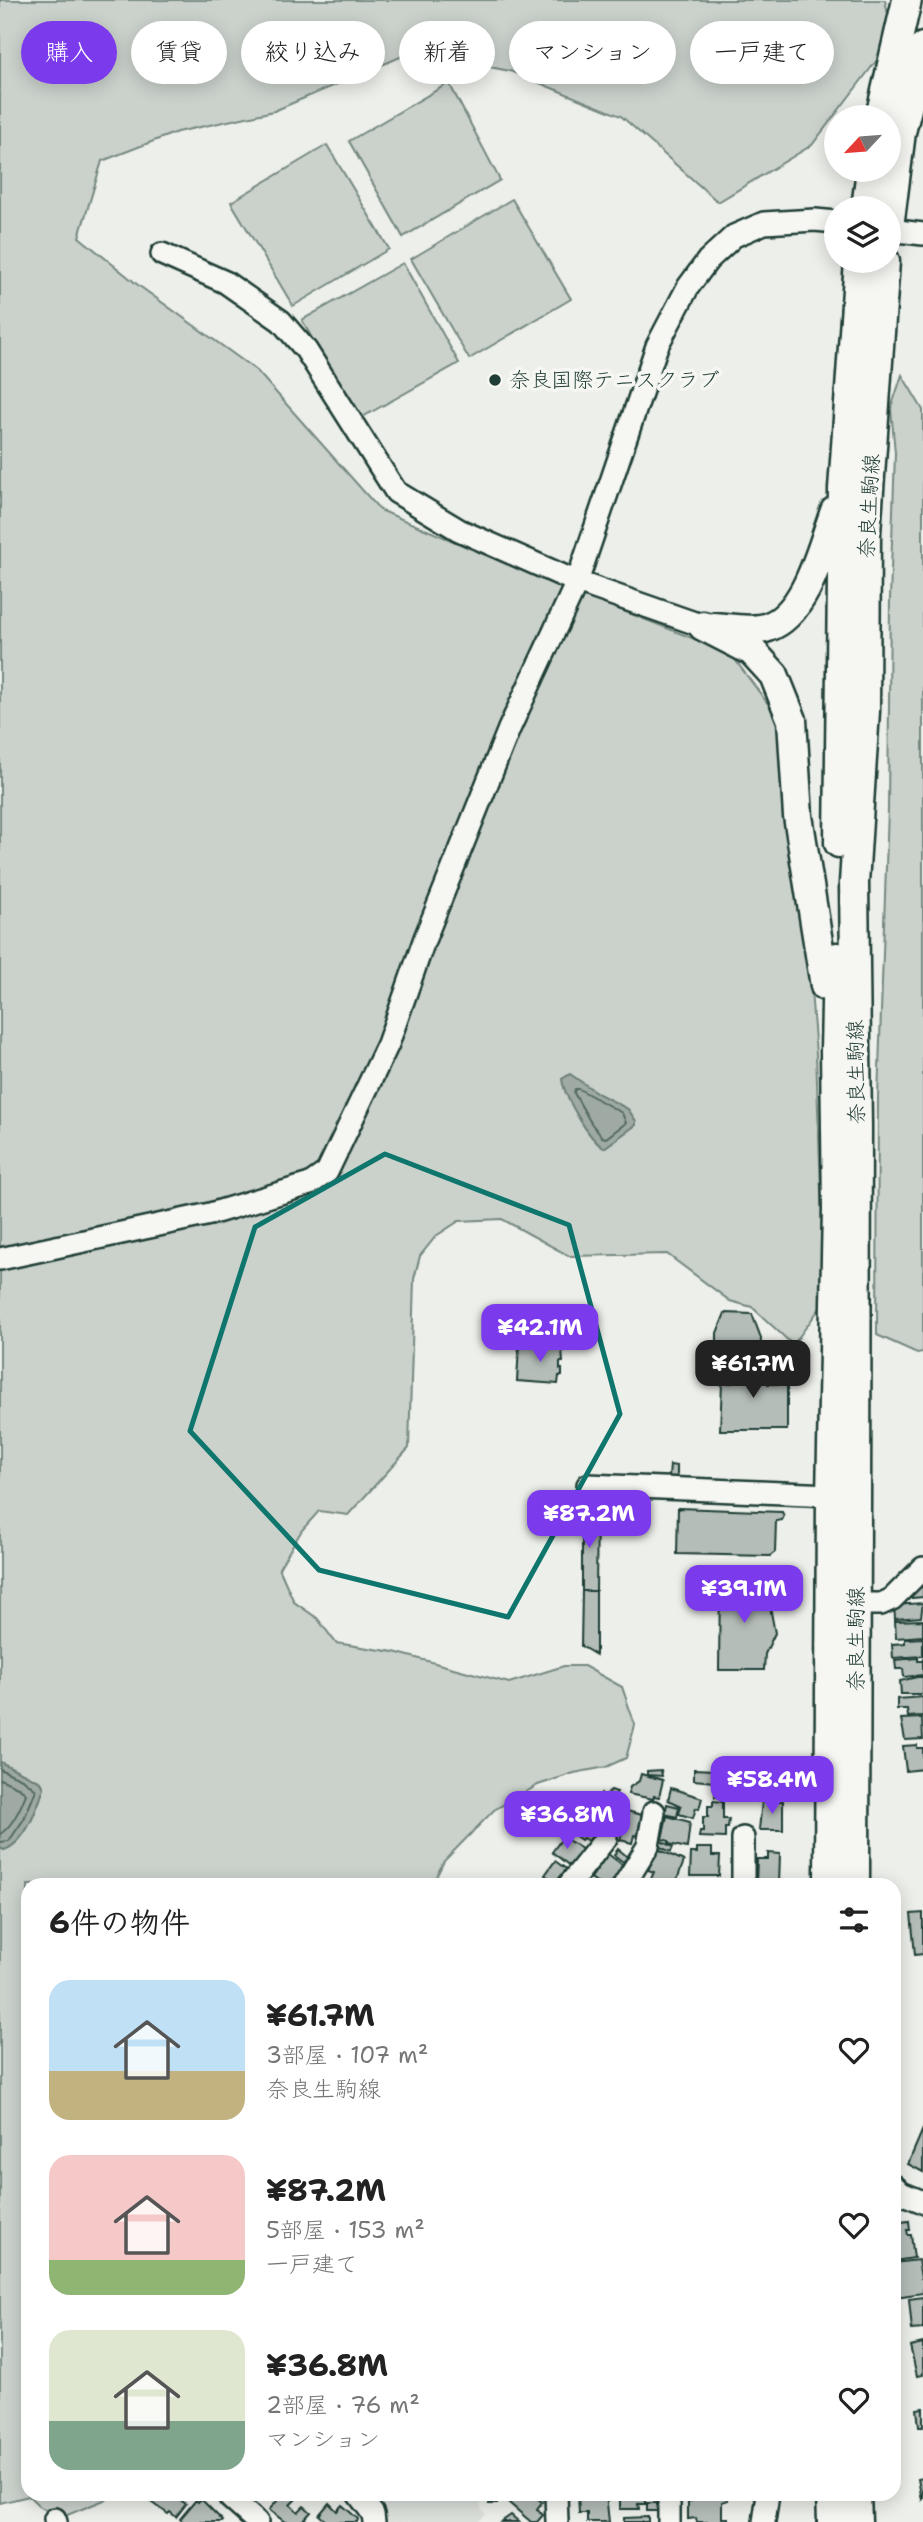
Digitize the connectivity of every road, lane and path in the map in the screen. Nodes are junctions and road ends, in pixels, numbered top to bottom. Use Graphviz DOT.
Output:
graph roads {
  1 [pos="907,0"];
  2 [pos="923,47"];
  3 [pos="923,95"];
  4 [pos="894,105"];
  5 [pos="899,105"];
  6 [pos="901,116"];
  7 [pos="824,220"];
  8 [pos="901,230"];
  9 [pos="921,234"];
  10 [pos="162,254"];
  11 [pos="858,273"];
  12 [pos="884,273"];
  13 [pos="843,489"];
  14 [pos="577,582"];
  15 [pos="703,626"];
  16 [pos="835,1051"];
  17 [pos="0,1259"];
  18 [pos="588,1485"];
  19 [pos="831,1495"];
  20 [pos="923,1568"];
  21 [pos="856,1604"];
  22 [pos="654,1812"];
  23 [pos="743,1838"];
  24 [pos="606,1839"];
  25 [pos="575,1878"];
  26 [pos="628,1878"];
  27 [pos="743,1878"];
  28 [pos="829,1878"];
  29 [pos="855,1878"];
  30 [pos="901,2193"];
  31 [pos="923,2202"];
  32 [pos="233,2501"];
  33 [pos="363,2501"];
  34 [pos="556,2501"];
  35 [pos="669,2501"];
  36 [pos="767,2501"];
  37 [pos="831,2501"];
  38 [pos="856,2501"];
  39 [pos="257,2522"];
  40 [pos="374,2522"];
  41 [pos="557,2522"];
  42 [pos="669,2522"];
  43 [pos="764,2522"];
  44 [pos="832,2522"];
  45 [pos="857,2522"];
  1 -- 4 [label="main road"];
  2 -- 5 [label="main road"];
  3 -- 6 [label="main road"];
  7 -- 14 [label="street"];
  8 -- 9 [label="street"];
  10 -- 14 [label="street"];
  11 -- 13 [label="main road, 奈良生駒線"];
  12 -- 21 [label="main road, 奈良生駒線"];
  13 -- 15 [label="main road"];
  13 -- 16 [label="main road, 奈良生駒線"];
  14 -- 15 [label="street"];
  14 -- 17 [label="street"];
  15 -- 16 [label="main road"];
  16 -- 19 [label="main road, 奈良生駒線"];
  18 -- 19 [label="street"];
  19 -- 28 [label="main road, 奈良生駒線"];
  20 -- 21 [label="street"];
  21 -- 29 [label="main road, 奈良生駒線"];
  22 -- 26 [label="street"];
  23 -- 27 [label="street"];
  24 -- 25 [label="street"];
  30 -- 31 [label="street"];
  32 -- 39 [label="street"];
  33 -- 40 [label="street"];
  34 -- 41 [label="street"];
  35 -- 42 [label="street"];
  36 -- 43 [label="street"];
  37 -- 44 [label="main road"];
  38 -- 45 [label="main road"];
}
